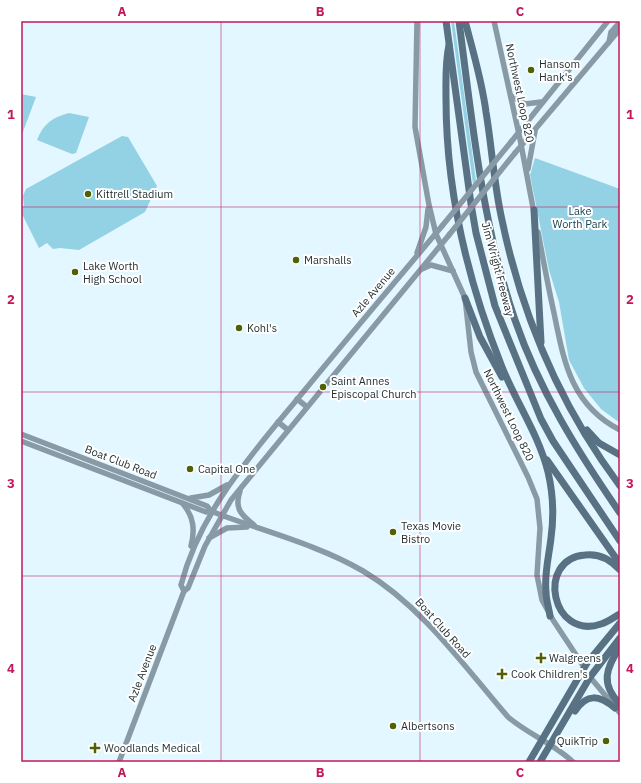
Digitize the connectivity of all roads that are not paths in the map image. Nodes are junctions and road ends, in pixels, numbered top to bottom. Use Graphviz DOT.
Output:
graph roads {
  1 [pos="417,21"];
  2 [pos="446,21"];
  3 [pos="459,21"];
  4 [pos="465,21"];
  5 [pos="494,21"];
  6 [pos="608,21"];
  7 [pos="620,22"];
  8 [pos="620,30"];
  9 [pos="608,44"];
  10 [pos="450,45"];
  11 [pos="511,96"];
  12 [pos="542,102"];
  13 [pos="536,127"];
  14 [pos="519,132"];
  15 [pos="522,145"];
  16 [pos="527,176"];
  17 [pos="429,205"];
  18 [pos="534,210"];
  19 [pos="436,234"];
  20 [pos="441,246"];
  21 [pos="414,259"];
  22 [pos="420,270"];
  23 [pos="453,271"];
  24 [pos="465,298"];
  25 [pos="541,348"];
  26 [pos="297,399"];
  27 [pos="516,400"];
  28 [pos="307,406"];
  29 [pos="574,416"];
  30 [pos="278,422"];
  31 [pos="288,430"];
  32 [pos="620,430"];
  33 [pos="21,434"];
  34 [pos="21,441"];
  35 [pos="620,455"];
  36 [pos="544,456"];
  37 [pos="229,484"];
  38 [pos="242,486"];
  39 [pos="620,486"];
  40 [pos="184,501"];
  41 [pos="211,511"];
  42 [pos="620,513"];
  43 [pos="221,515"];
  44 [pos="257,528"];
  45 [pos="209,538"];
  46 [pos="620,541"];
  47 [pos="620,564"];
  48 [pos="186,566"];
  49 [pos="620,570"];
  50 [pos="184,591"];
  51 [pos="620,614"];
  52 [pos="550,616"];
  53 [pos="620,623"];
  54 [pos="620,638"];
  55 [pos="620,647"];
  56 [pos="584,667"];
  57 [pos="590,677"];
  58 [pos="618,708"];
  59 [pos="567,717"];
  60 [pos="542,740"];
  61 [pos="550,745"];
  62 [pos="119,762"];
  63 [pos="529,762"];
  64 [pos="540,762"];
  65 [pos="573,762"];
  1 -- 17 [label="main road, Northwest Loop 820"];
  2 -- 10 [label="highway, Jim Wright Freeway"];
  3 -- 42 [label="highway, Jim Wright Freeway"];
  4 -- 25 [label="highway"];
  5 -- 11 [label="main road, Northwest Loop 820"];
  6 -- 12 [label="main road, Azle Avenue"];
  7 -- 9 [label="main road"];
  8 -- 9 [label="main road, Azle Avenue"];
  9 -- 13 [label="main road, Azle Avenue"];
  10 -- 27 [label="highway"];
  10 -- 46 [label="highway, Jim Wright Freeway"];
  11 -- 12 [label="main road"];
  11 -- 14 [label="main road, Northwest Loop 820"];
  12 -- 14 [label="main road, Azle Avenue"];
  13 -- 15 [label="main road, Azle Avenue"];
  13 -- 16 [label="main road"];
  14 -- 15 [label="main road, Northwest Loop 820"];
  14 -- 19 [label="main road, Azle Avenue, bridge"];
  15 -- 16 [label="main road, Northwest Loop 820"];
  15 -- 20 [label="main road, Azle Avenue, bridge"];
  16 -- 18 [label="main road, Northwest Loop 820"];
  17 -- 19 [label="main road, Northwest Loop 820"];
  17 -- 21 [label="main road"];
  18 -- 25 [label="highway"];
  18 -- 32 [label="main road, Northwest Loop 820"];
  19 -- 20 [label="main road, Northwest Loop 820"];
  19 -- 21 [label="main road, Azle Avenue"];
  20 -- 22 [label="main road, Azle Avenue"];
  20 -- 23 [label="main road, Northwest Loop 820"];
  21 -- 26 [label="main road, Azle Avenue"];
  22 -- 23 [label="main road"];
  22 -- 28 [label="main road, Azle Avenue"];
  23 -- 24 [label="main road, Northwest Loop 820"];
  24 -- 27 [label="highway"];
  24 -- 52 [label="main road, Northwest Loop 820"];
  25 -- 29 [label="highway"];
  26 -- 28 [label="main road"];
  26 -- 30 [label="main road, Azle Avenue"];
  27 -- 36 [label="highway"];
  28 -- 31 [label="main road, Azle Avenue"];
  29 -- 35 [label="highway"];
  29 -- 39 [label="highway"];
  30 -- 31 [label="main road"];
  30 -- 37 [label="main road, Azle Avenue"];
  31 -- 38 [label="main road, Azle Avenue"];
  33 -- 40 [label="main road, Boat Club Road"];
  34 -- 40 [label="main road, Boat Club Road"];
  36 -- 47 [label="highway"];
  36 -- 52 [label="highway"];
  37 -- 40 [label="main road"];
  37 -- 41 [label="main road, Azle Avenue"];
  38 -- 43 [label="main road, Azle Avenue"];
  38 -- 44 [label="main road, Azle Avenue"];
  40 -- 41 [label="main road, Boat Club Road"];
  40 -- 48 [label="main road"];
  41 -- 43 [label="main road, Boat Club Road"];
  41 -- 48 [label="main road, Azle Avenue"];
  43 -- 44 [label="main road, Boat Club Road"];
  43 -- 45 [label="main road, Azle Avenue"];
  44 -- 45 [label="main road"];
  44 -- 60 [label="main road, Boat Club Road"];
  45 -- 50 [label="main road, Azle Avenue"];
  48 -- 50 [label="main road, Azle Avenue"];
  49 -- 51 [label="highway"];
  50 -- 62 [label="main road, Azle Avenue"];
  52 -- 56 [label="main road, Northwest Loop 820"];
  53 -- 56 [label="highway"];
  54 -- 57 [label="highway"];
  55 -- 58 [label="highway"];
  56 -- 60 [label="highway"];
  57 -- 58 [label="main road"];
  57 -- 59 [label="highway"];
  58 -- 59 [label="highway"];
  59 -- 61 [label="highway"];
  60 -- 61 [label="main road, Boat Club Road"];
  60 -- 63 [label="highway"];
  61 -- 64 [label="highway"];
  61 -- 65 [label="main road, Boat Club Road"];
}
